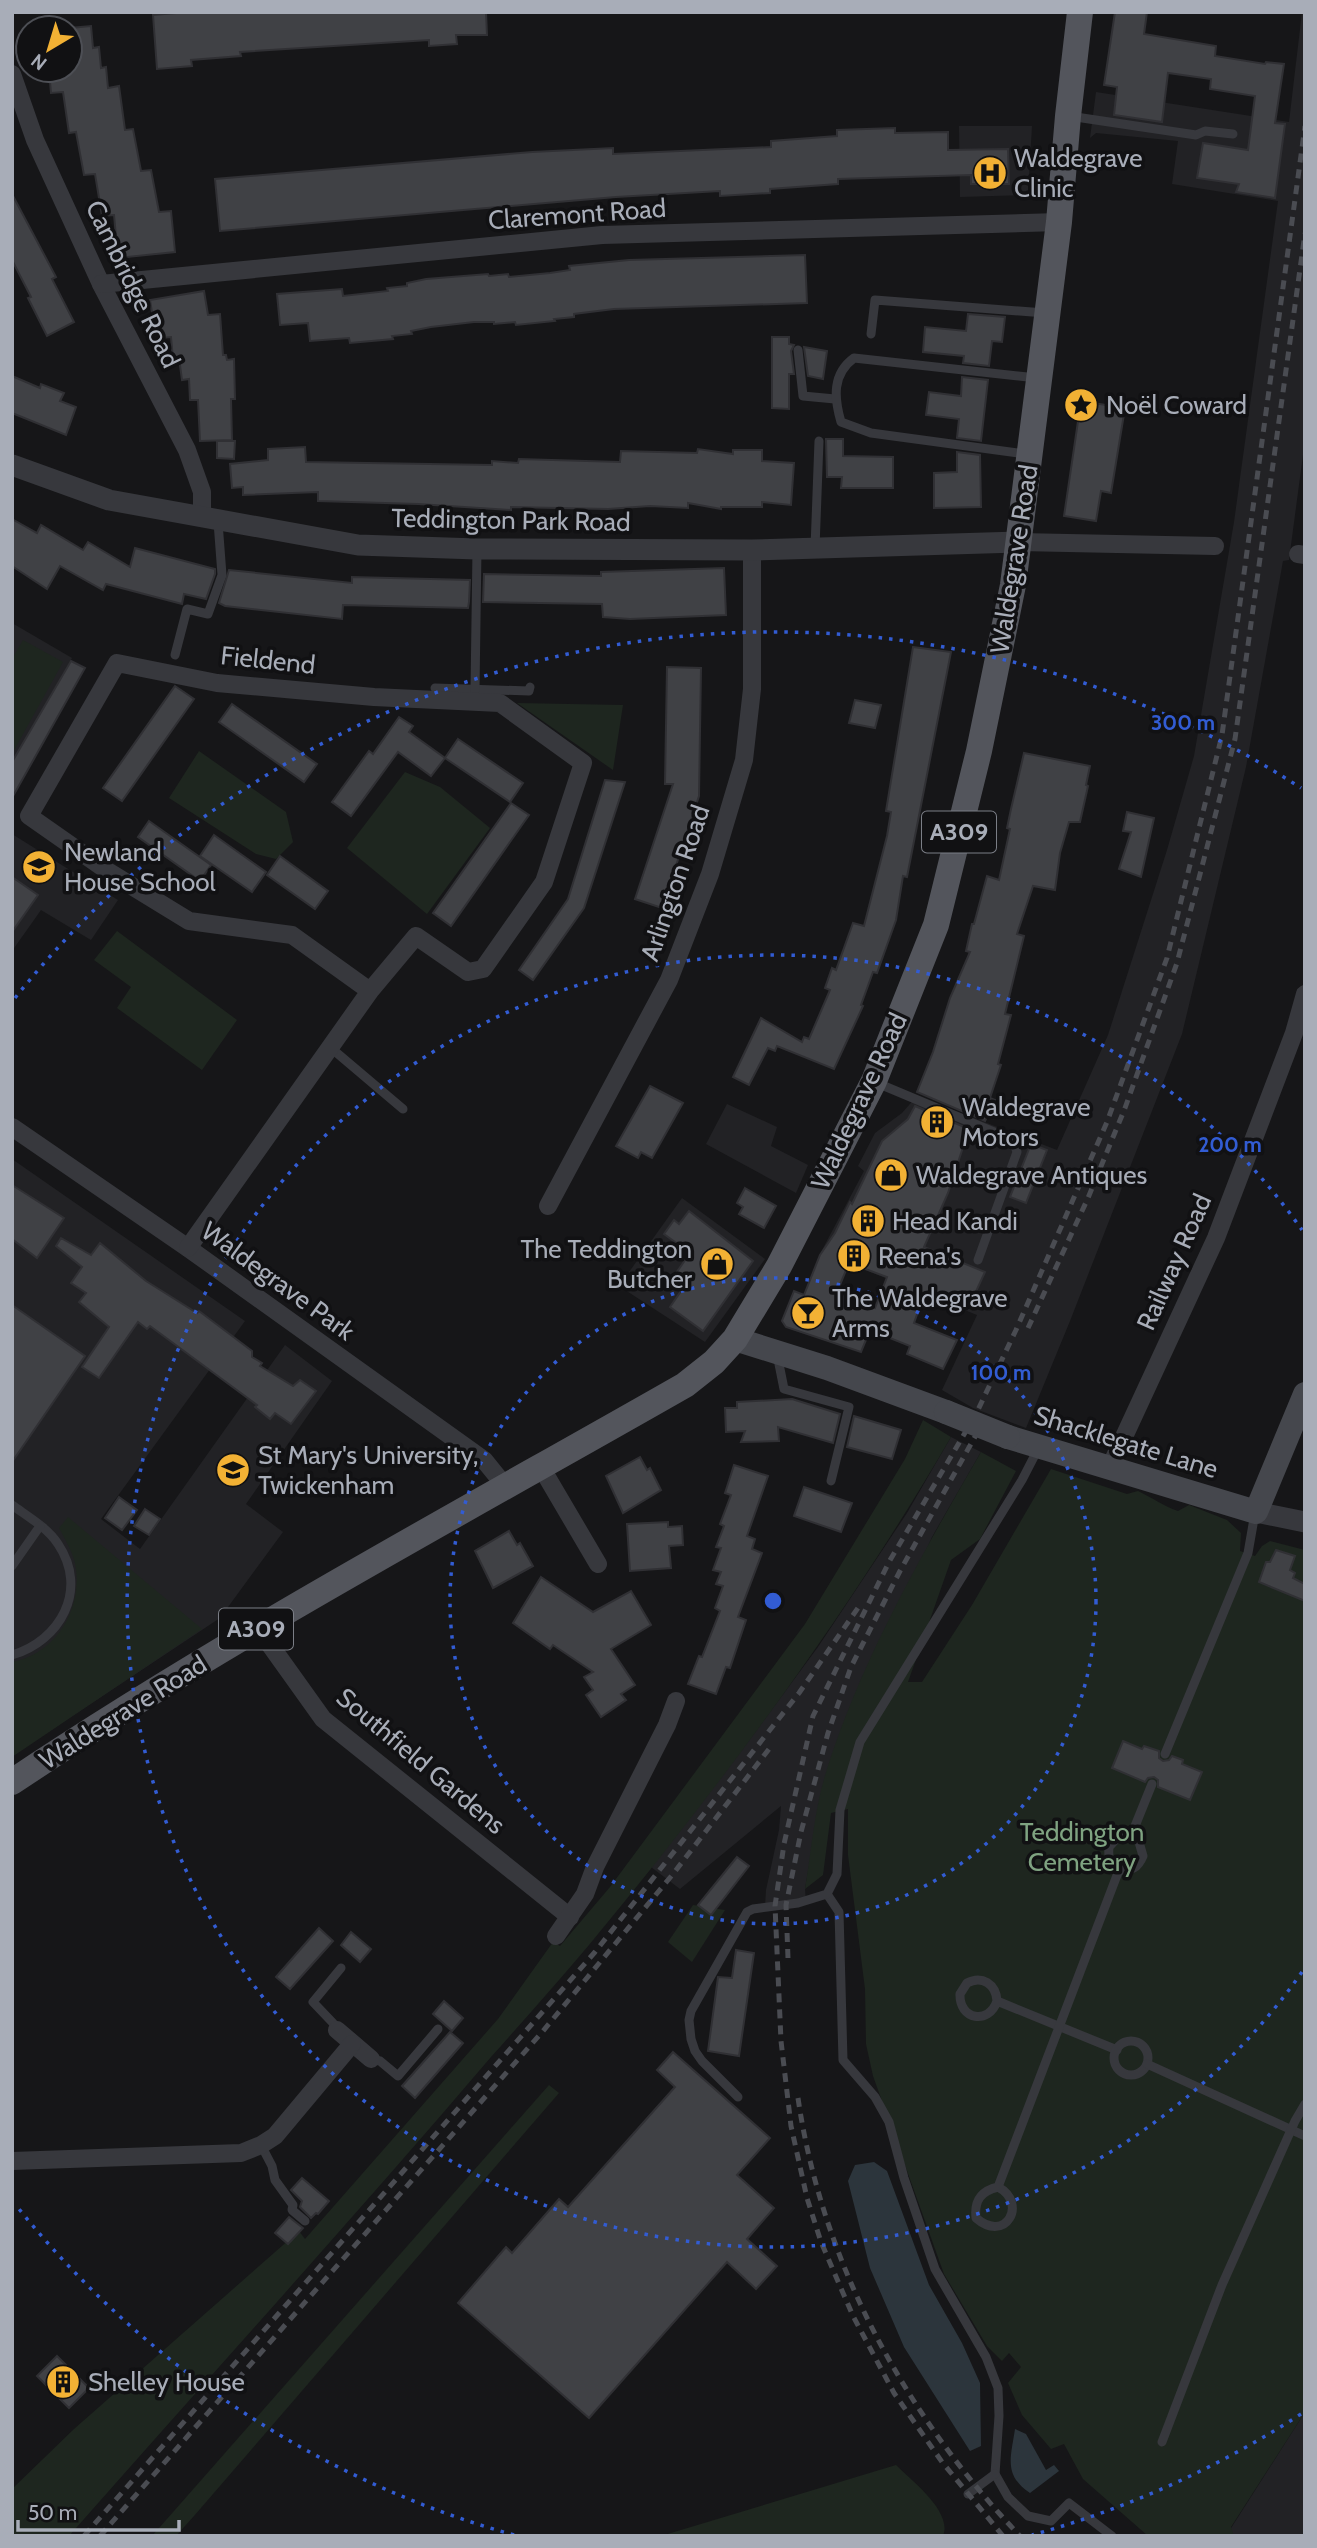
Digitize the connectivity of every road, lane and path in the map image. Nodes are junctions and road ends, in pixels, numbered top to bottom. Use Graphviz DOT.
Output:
graph roads {
  1 [pos="1080,12"];
  2 [pos="12,74"];
  3 [pos="1068,116"];
  4 [pos="1233,134"];
  5 [pos="1059,222"];
  6 [pos="101,284"];
  7 [pos="1048,313"];
  8 [pos="871,334"];
  9 [pos="798,351"];
  10 [pos="1040,378"];
  11 [pos="835,399"];
  12 [pos="819,441"];
  13 [pos="1031,455"];
  14 [pos="12,465"];
  15 [pos="210,519"];
  16 [pos="1019,542"];
  17 [pos="1215,546"];
  18 [pos="815,548"];
  19 [pos="477,549"];
  20 [pos="752,550"];
  21 [pos="175,655"];
  22 [pos="530,687"];
  23 [pos="435,688"];
  24 [pos="475,690"];
  25 [pos="370,991"];
  26 [pos="1305,994"];
  27 [pos="331,1048"];
  28 [pos="874,1081"];
  29 [pos="403,1109"];
  30 [pos="12,1126"];
  31 [pos="548,1206"];
  32 [pos="188,1248"];
  33 [pos="978,1260"];
  34 [pos="735,1339"];
  35 [pos="776,1353"];
  36 [pos="1305,1394"];
  37 [pos="1038,1447"];
  38 [pos="541,1467"];
  39 [pos="1110,1467"];
  40 [pos="831,1481"];
  41 [pos="506,1487"];
  42 [pos="12,1505"];
  43 [pos="1256,1512"];
  44 [pos="1305,1522"];
  45 [pos="40,1526"];
  46 [pos="598,1564"];
  47 [pos="12,1566"];
  48 [pos="258,1628"];
  49 [pos="12,1655"];
  50 [pos="676,1701"];
  51 [pos="1165,1754"];
  52 [pos="12,1782"];
  53 [pos="1152,1784"];
  54 [pos="1131,1836"];
  55 [pos="1119,1870"];
  56 [pos="827,1894"];
  57 [pos="570,1917"];
  58 [pos="556,1936"];
  59 [pos="341,1968"];
  60 [pos="997,2001"];
  61 [pos="1061,2027"];
  62 [pos="438,2029"];
  63 [pos="337,2030"];
  64 [pos="352,2044"];
  65 [pos="1117,2050"];
  66 [pos="371,2059"];
  67 [pos="1147,2064"];
  68 [pos="738,2097"];
  69 [pos="1305,2104"];
  70 [pos="1290,2130"];
  71 [pos="1305,2136"];
  72 [pos="261,2145"];
  73 [pos="12,2161"];
  74 [pos="998,2187"];
  75 [pos="305,2221"];
  76 [pos="1161,2442"];
  77 [pos="995,2474"];
  78 [pos="968,2494"];
  79 [pos="1112,2536"];
  1 -- 3 [label="main road, Waldegrave Road / A309"];
  2 -- 6 [label="street, Cambridge Road"];
  3 -- 4 [label="lane"];
  3 -- 5 [label="main road, Waldegrave Road / A309"];
  5 -- 6 [label="street, Claremont Road"];
  5 -- 7 [label="main road, Waldegrave Road / A309"];
  6 -- 15 [label="street, Cambridge Road"];
  7 -- 8 [label="lane"];
  7 -- 10 [label="main road, Waldegrave Road / A309"];
  9 -- 11 [label="lane"];
  10 -- 11 [label="lane"];
  10 -- 13 [label="main road, Waldegrave Road / A309"];
  11 -- 13 [label="lane"];
  12 -- 18 [label="lane"];
  13 -- 16 [label="main road, Waldegrave Road / A309"];
  14 -- 15 [label="street, Teddington Park Road"];
  15 -- 19 [label="street, Teddington Park Road"];
  15 -- 21 [label="lane"];
  16 -- 17 [label="street"];
  16 -- 18 [label="street, Teddington Park Road"];
  16 -- 28 [label="main road, Waldegrave Road / A309"];
  18 -- 20 [label="street, Teddington Park Road"];
  19 -- 20 [label="street, Teddington Park Road"];
  19 -- 24 [label="lane"];
  20 -- 31 [label="street, Arlington Road"];
  22 -- 24 [label="lane"];
  23 -- 24 [label="lane"];
  25 -- 25 [label="street, Fieldend"];
  25 -- 27 [label="street, Fieldend"];
  26 -- 39 [label="street, Railway Road"];
  27 -- 29 [label="lane"];
  27 -- 32 [label="street, Fieldend"];
  28 -- 33 [label="lane"];
  28 -- 34 [label="main road, Waldegrave Road / A309"];
  30 -- 32 [label="street, Waldegrave Park"];
  32 -- 41 [label="street, Waldegrave Park"];
  34 -- 35 [label="main road, Shacklegate Lane"];
  34 -- 38 [label="main road, Waldegrave Road / A309"];
  35 -- 37 [label="main road, Shacklegate Lane, bridge"];
  35 -- 40 [label="lane"];
  36 -- 43 [label="main road"];
  37 -- 39 [label="main road, Shacklegate Lane"];
  37 -- 56 [label="lane"];
  38 -- 41 [label="main road, Waldegrave Road / A309"];
  38 -- 46 [label="street"];
  39 -- 43 [label="main road, Shacklegate Lane"];
  41 -- 48 [label="main road, Waldegrave Road / A309"];
  42 -- 45 [label="lane"];
  43 -- 44 [label="street, Shacklegate Lane"];
  43 -- 51 [label="lane"];
  45 -- 47 [label="lane"];
  45 -- 49 [label="lane"];
  48 -- 52 [label="main road, Waldegrave Road / A309"];
  48 -- 57 [label="street, Southfield Gardens"];
  50 -- 57 [label="street"];
  53 -- 54 [label="lane"];
  54 -- 55 [label="lane"];
  54 -- 55 [label="lane"];
  55 -- 61 [label="lane"];
  56 -- 68 [label="lane"];
  56 -- 77 [label="lane"];
  57 -- 58 [label="street"];
  59 -- 63 [label="lane"];
  60 -- 60 [label="lane"];
  60 -- 61 [label="lane"];
  61 -- 65 [label="lane"];
  61 -- 74 [label="lane"];
  62 -- 66 [label="lane"];
  63 -- 64 [label="street"];
  64 -- 66 [label="street"];
  64 -- 72 [label="street"];
  65 -- 67 [label="lane"];
  65 -- 67 [label="lane"];
  67 -- 70 [label="lane"];
  69 -- 70 [label="lane"];
  70 -- 71 [label="lane"];
  70 -- 76 [label="lane"];
  72 -- 73 [label="street"];
  72 -- 75 [label="lane"];
  74 -- 74 [label="lane"];
  77 -- 78 [label="lane"];
  77 -- 79 [label="lane"];
}
